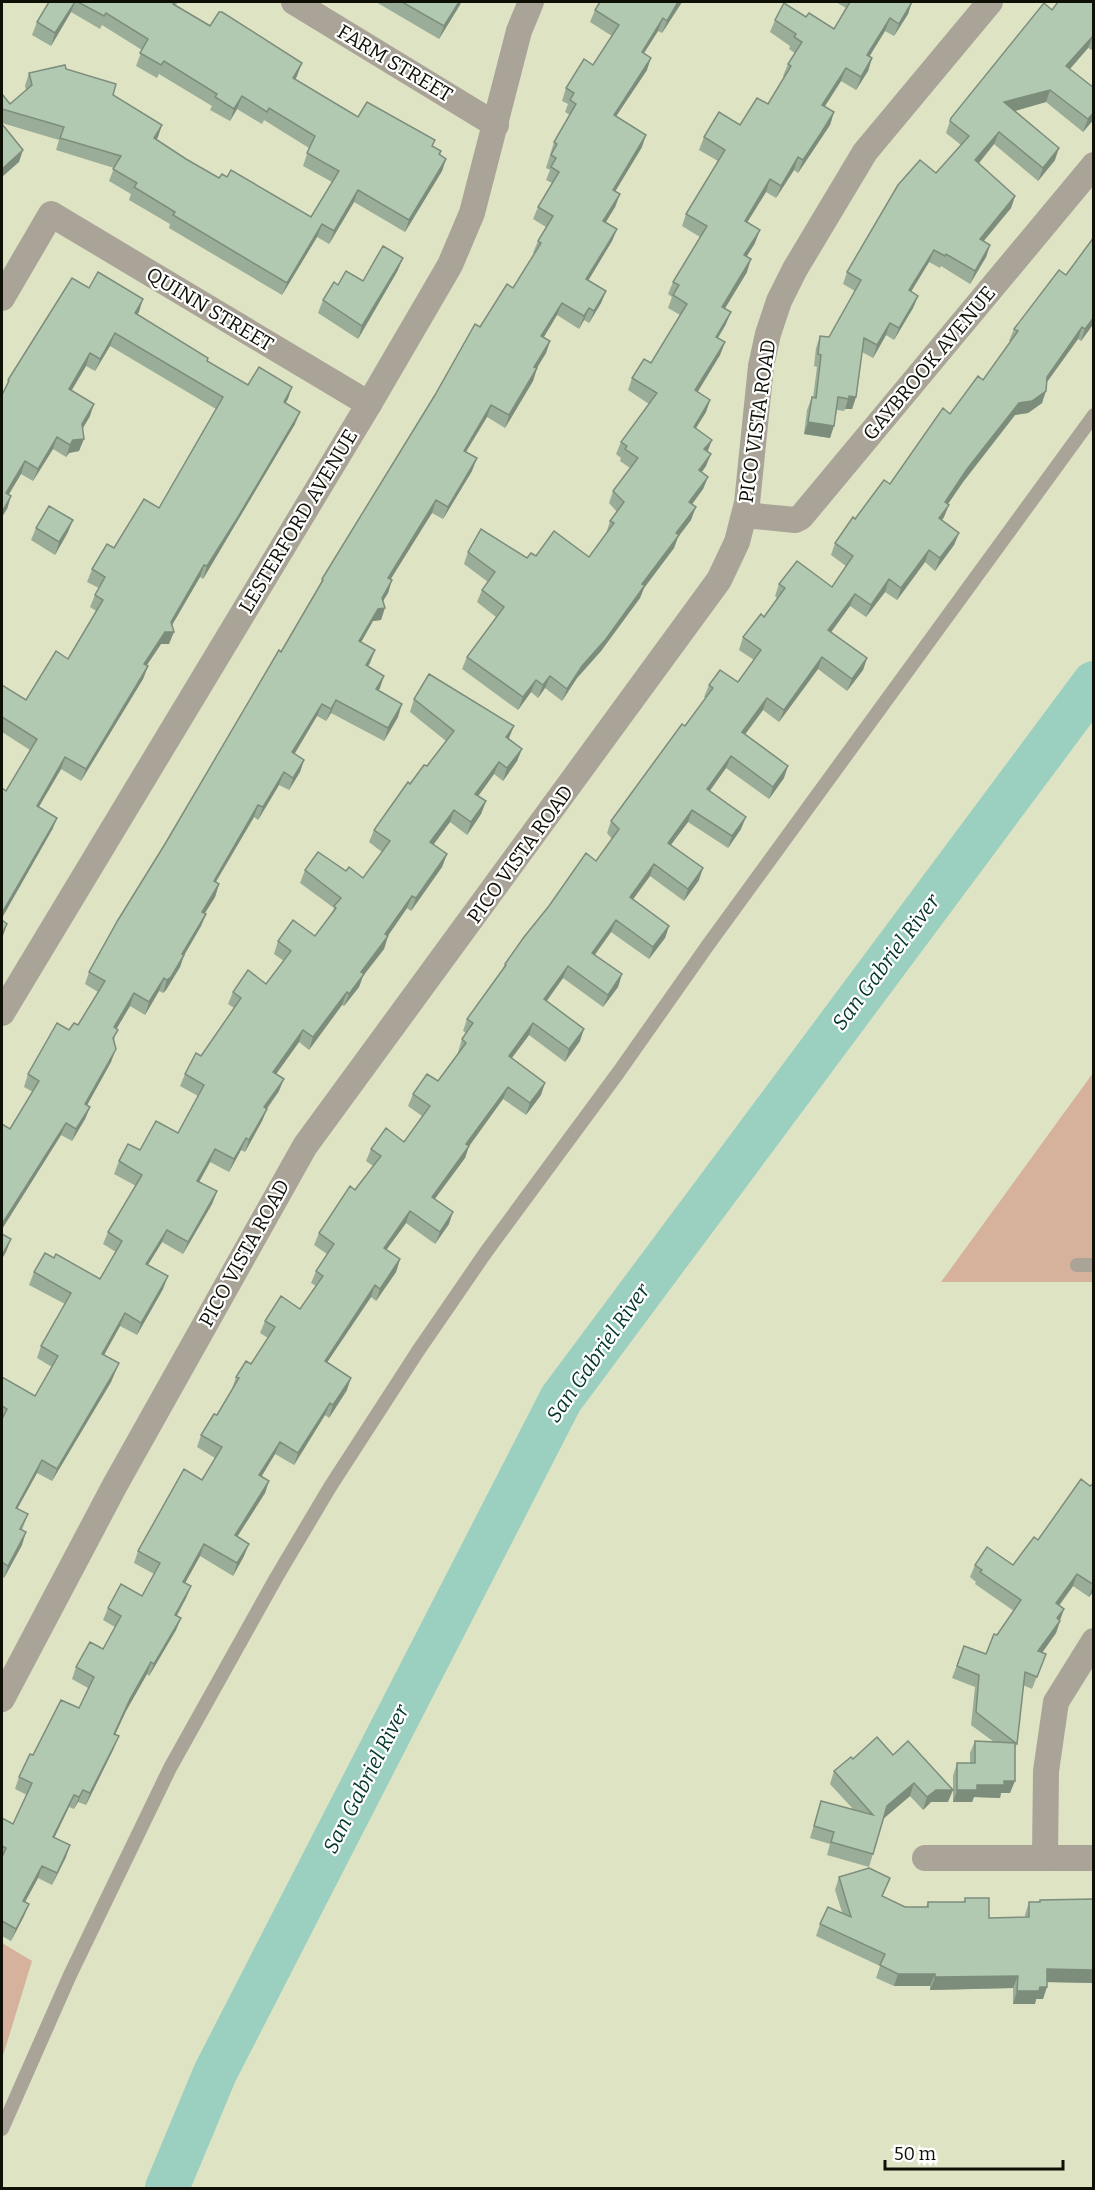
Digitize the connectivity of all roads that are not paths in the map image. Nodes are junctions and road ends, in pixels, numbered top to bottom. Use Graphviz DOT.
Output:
graph roads {
  1 [pos="294,2"];
  2 [pos="531,2"];
  3 [pos="990,2"];
  4 [pos="496,125"];
  5 [pos="1094,165"];
  6 [pos="2,298"];
  7 [pos="369,404"];
  8 [pos="1094,415"];
  9 [pos="744,515"];
  10 [pos="2,1014"];
  11 [pos="1077,1265"];
  12 [pos="1094,1265"];
  13 [pos="1094,1641"];
  14 [pos="2,1699"];
  15 [pos="926,1858"];
  16 [pos="1045,1858"];
  17 [pos="1094,1858"];
  18 [pos="2,2129"];
  1 -- 4 [label="street, FARM STREET"];
  2 -- 4 [label="street, LESTERFORD AVENUE"];
  3 -- 9 [label="street, PICO VISTA ROAD"];
  4 -- 7 [label="street, LESTERFORD AVENUE"];
  5 -- 9 [label="street, GAYBROOK AVENUE"];
  6 -- 7 [label="street, QUINN STREET"];
  7 -- 10 [label="street, LESTERFORD AVENUE"];
  8 -- 18 [label="lane"];
  9 -- 14 [label="street, PICO VISTA ROAD"];
  11 -- 12 [label="lane"];
  13 -- 16 [label="street"];
  15 -- 16 [label="street"];
  16 -- 17 [label="street"];
}
